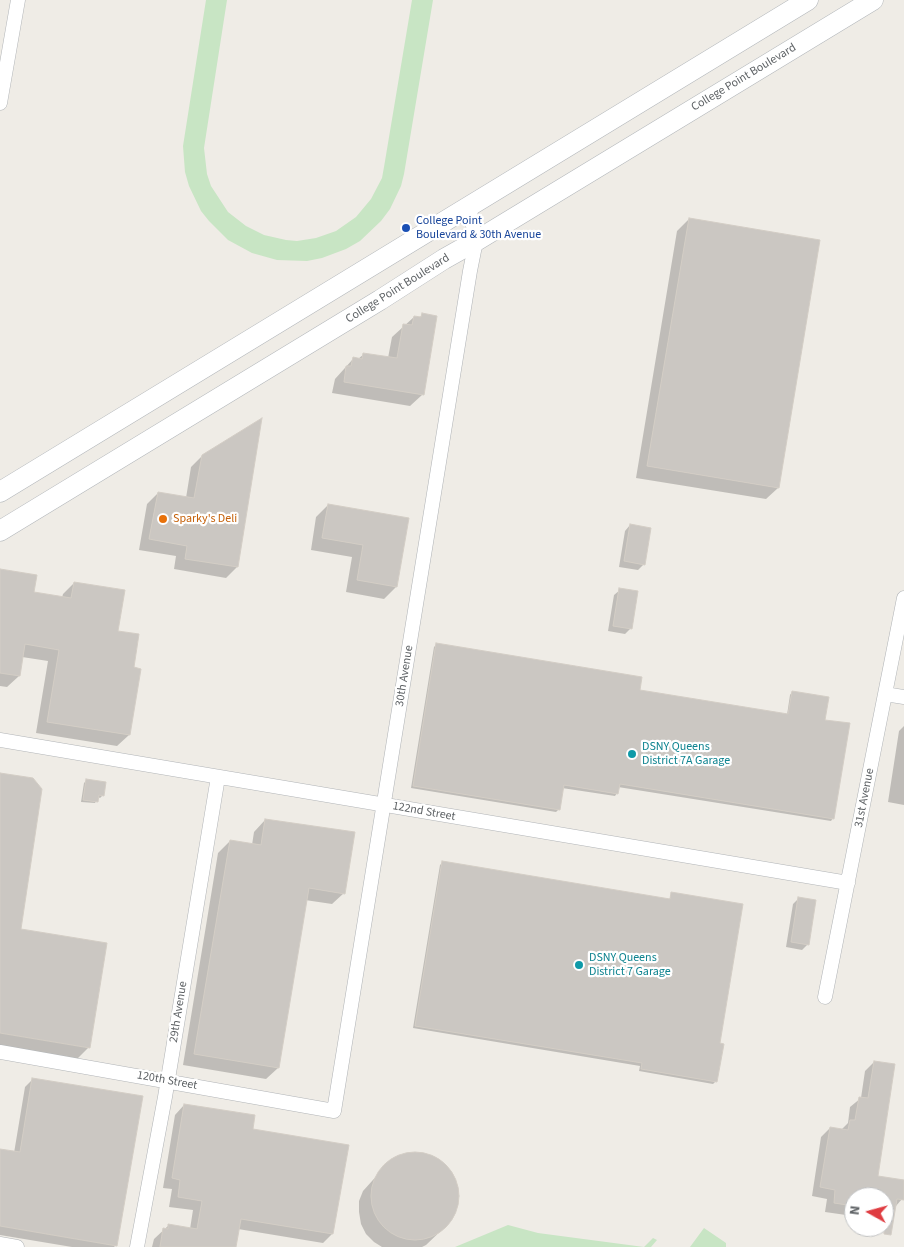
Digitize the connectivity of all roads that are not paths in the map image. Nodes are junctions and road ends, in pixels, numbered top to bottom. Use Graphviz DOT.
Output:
graph roads {
  1 [pos="18,0"];
  2 [pos="808,0"];
  3 [pos="873,0"];
  4 [pos="0,103"];
  5 [pos="469,206"];
  6 [pos="476,242"];
  7 [pos="1,490"];
  8 [pos="0,531"];
  9 [pos="904,598"];
  10 [pos="885,694"];
  11 [pos="904,697"];
  12 [pos="0,740"];
  13 [pos="218,777"];
  14 [pos="384,805"];
  15 [pos="848,883"];
  16 [pos="825,997"];
  17 [pos="0,1052"];
  18 [pos="167,1082"];
  19 [pos="334,1111"];
  20 [pos="0,1244"];
  21 [pos="17,1247"];
  22 [pos="137,1247"];
  1 -- 4 [label="street"];
  2 -- 5 [label="main road"];
  3 -- 6 [label="main road, College Point Boulevard"];
  5 -- 6 [label="street"];
  5 -- 7 [label="main road"];
  6 -- 8 [label="main road, College Point Boulevard"];
  6 -- 14 [label="street, 30th Avenue"];
  9 -- 10 [label="street, 31st Avenue"];
  10 -- 11 [label="street"];
  10 -- 15 [label="street, 31st Avenue"];
  12 -- 13 [label="street, 122nd Street"];
  13 -- 14 [label="street, 122nd Street"];
  13 -- 18 [label="street, 29th Avenue"];
  14 -- 15 [label="street, 122nd Street"];
  14 -- 19 [label="street, 30th Avenue"];
  15 -- 16 [label="street, 31st Avenue"];
  17 -- 18 [label="street, 120th Street"];
  18 -- 19 [label="street, 120th Street"];
  18 -- 22 [label="street, 29th Avenue"];
  20 -- 21 [label="street"];
}
